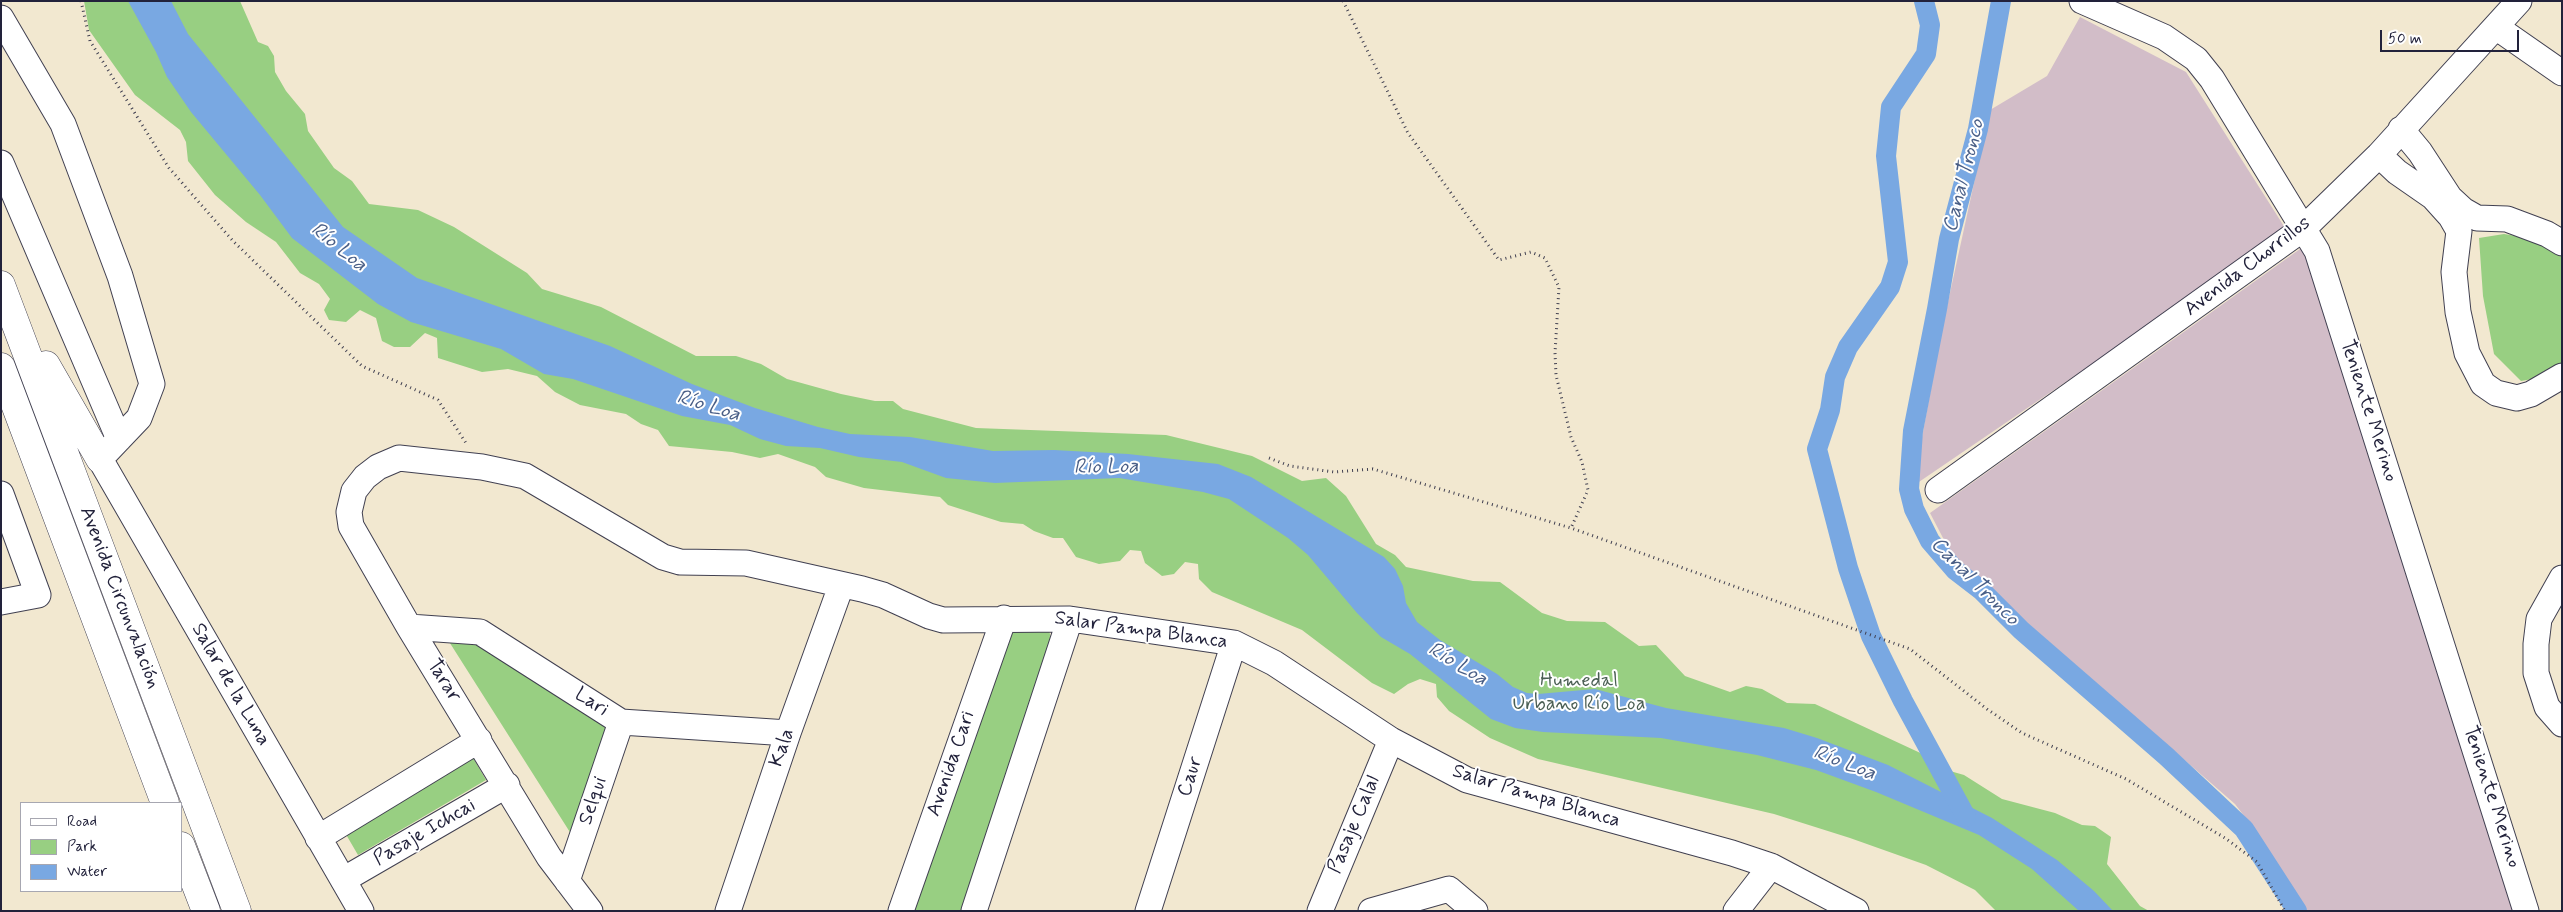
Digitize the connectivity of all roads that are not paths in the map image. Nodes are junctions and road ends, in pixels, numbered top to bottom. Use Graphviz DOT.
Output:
graph roads {
  1 [pos="2082,1"];
  2 [pos="2519,1"];
  3 [pos="1,18"];
  4 [pos="2496,27"];
  5 [pos="2562,73"];
  6 [pos="2401,129"];
  7 [pos="2379,155"];
  8 [pos="1,162"];
  9 [pos="2468,225"];
  10 [pos="2304,228"];
  11 [pos="2562,243"];
  12 [pos="1,285"];
  13 [pos="1,367"];
  14 [pos="2562,376"];
  15 [pos="119,439"];
  16 [pos="399,458"];
  17 [pos="100,459"];
  18 [pos="1938,490"];
  19 [pos="1,494"];
  20 [pos="2562,578"];
  21 [pos="841,586"];
  22 [pos="1,602"];
  23 [pos="1004,618"];
  24 [pos="1070,619"];
  25 [pos="409,627"];
  26 [pos="1234,643"];
  27 [pos="620,722"];
  28 [pos="2562,724"];
  29 [pos="788,733"];
  30 [pos="479,740"];
  31 [pos="1390,740"];
  32 [pos="507,785"];
  33 [pos="165,802"];
  34 [pos="318,838"];
  35 [pos="182,849"];
  36 [pos="1771,866"];
  37 [pos="343,880"];
  38 [pos="567,881"];
  39 [pos="206,911"];
  40 [pos="238,911"];
  41 [pos="361,911"];
  42 [pos="590,911"];
  43 [pos="728,911"];
  44 [pos="902,911"];
  45 [pos="974,911"];
  46 [pos="1148,911"];
  47 [pos="1320,911"];
  48 [pos="1371,911"];
  49 [pos="1475,911"];
  50 [pos="1736,911"];
  51 [pos="1856,911"];
  52 [pos="2526,911"];
  1 -- 10 [label="street, Teniente Merino"];
  2 -- 4 [label="street, Avenida Chorrillos"];
  3 -- 15 [label="street"];
  4 -- 5 [label="street"];
  4 -- 6 [label="street, Avenida Chorrillos"];
  6 -- 7 [label="street, Avenida Chorrillos"];
  6 -- 9 [label="street"];
  7 -- 9 [label="street"];
  7 -- 10 [label="street, Avenida Chorrillos"];
  8 -- 15 [label="street"];
  9 -- 11 [label="street"];
  9 -- 14 [label="street"];
  10 -- 18 [label="street, Avenida Chorrillos"];
  10 -- 52 [label="street, Teniente Merino"];
  12 -- 17 [label="highway"];
  12 -- 40 [label="highway, Avenida Circunvalación"];
  13 -- 33 [label="highway, Avenida Circunvalación"];
  15 -- 17 [label="street"];
  16 -- 21 [label="street, Salar Pampa Blanca"];
  16 -- 25 [label="street, Tarar"];
  17 -- 34 [label="street, Salar de la Luna"];
  19 -- 22 [label="street"];
  20 -- 28 [label="street"];
  21 -- 23 [label="street, Salar Pampa Blanca"];
  21 -- 29 [label="street, Kala"];
  23 -- 24 [label="street, Salar Pampa Blanca"];
  23 -- 44 [label="street, Avenida Cari"];
  24 -- 26 [label="street, Salar Pampa Blanca"];
  24 -- 45 [label="street"];
  25 -- 27 [label="street, Lari"];
  25 -- 30 [label="street, Tarar"];
  26 -- 31 [label="street, Salar Pampa Blanca"];
  26 -- 46 [label="street, Caur"];
  27 -- 29 [label="street, Lari"];
  27 -- 38 [label="street, Selqui"];
  29 -- 43 [label="street, Kala"];
  30 -- 32 [label="street, Tarar"];
  30 -- 34 [label="street"];
  31 -- 36 [label="street, Salar Pampa Blanca"];
  31 -- 47 [label="street, Pasaje Calal"];
  32 -- 37 [label="street, Pasaje Ichcai"];
  32 -- 38 [label="street, Tarar"];
  34 -- 37 [label="street, Salar de la Luna"];
  35 -- 39 [label="highway"];
  36 -- 50 [label="street"];
  36 -- 51 [label="street, Salar Pampa Blanca"];
  37 -- 41 [label="street, Salar de la Luna"];
  38 -- 42 [label="street, Tarar"];
  48 -- 49 [label="street"];
}
